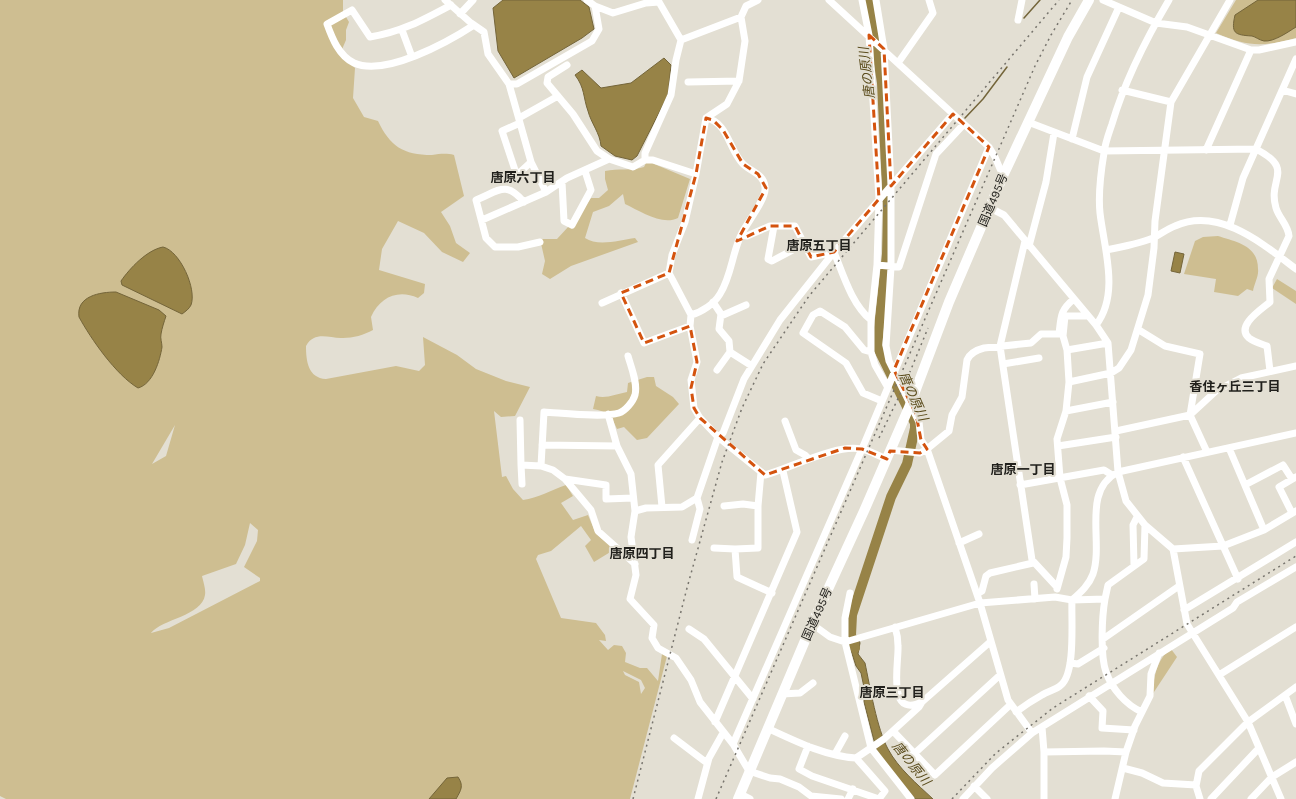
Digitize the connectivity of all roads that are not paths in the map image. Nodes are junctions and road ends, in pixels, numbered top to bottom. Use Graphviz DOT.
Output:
graph roads {
  1 [pos="445,0"];
  2 [pos="473,0"];
  3 [pos="758,0"];
  4 [pos="829,0"];
  5 [pos="862,0"];
  6 [pos="876,0"];
  7 [pos="929,0"];
  8 [pos="1022,0"];
  9 [pos="1089,0"];
  10 [pos="1103,0"];
  11 [pos="1169,0"];
  12 [pos="1230,0"];
  13 [pos="659,1"];
  14 [pos="590,2"];
  15 [pos="451,5"];
  16 [pos="1119,7"];
  17 [pos="460,14"];
  18 [pos="741,17"];
  19 [pos="1018,20"];
  20 [pos="1156,23"];
  21 [pos="474,25"];
  22 [pos="402,30"];
  23 [pos="870,36"];
  24 [pos="1209,36"];
  25 [pos="682,40"];
  26 [pos="1296,42"];
  27 [pos="883,48"];
  28 [pos="1251,50"];
  29 [pos="412,57"];
  30 [pos="898,63"];
  31 [pos="1295,63"];
  32 [pos="567,65"];
  33 [pos="739,81"];
  34 [pos="688,82"];
  35 [pos="509,84"];
  36 [pos="1122,90"];
  37 [pos="1282,90"];
  38 [pos="1296,94"];
  39 [pos="558,96"];
  40 [pos="1172,102"];
  41 [pos="953,114"];
  42 [pos="706,118"];
  43 [pos="520,120"];
  44 [pos="1028,122"];
  45 [pos="964,124"];
  46 [pos="1054,133"];
  47 [pos="1072,139"];
  48 [pos="989,147"];
  49 [pos="1256,149"];
  50 [pos="1206,150"];
  51 [pos="1104,151"];
  52 [pos="1164,152"];
  53 [pos="609,159"];
  54 [pos="645,160"];
  55 [pos="531,162"];
  56 [pos="585,171"];
  57 [pos="696,174"];
  58 [pos="1003,176"];
  59 [pos="562,182"];
  60 [pos="890,186"];
  61 [pos="546,192"];
  62 [pos="881,197"];
  63 [pos="524,202"];
  64 [pos="990,208"];
  65 [pos="482,220"];
  66 [pos="1230,225"];
  67 [pos="774,226"];
  68 [pos="741,234"];
  69 [pos="1154,238"];
  70 [pos="540,242"];
  71 [pos="804,244"];
  72 [pos="1027,244"];
  73 [pos="1106,250"];
  74 [pos="834,252"];
  75 [pos="1280,257"];
  76 [pos="879,265"];
  77 [pos="890,266"];
  78 [pos="1296,269"];
  79 [pos="669,273"];
  80 [pos="622,293"];
  81 [pos="1074,299"];
  82 [pos="713,302"];
  83 [pos="602,303"];
  84 [pos="746,305"];
  85 [pos="691,315"];
  86 [pos="721,316"];
  87 [pos="1088,316"];
  88 [pos="871,320"];
  89 [pos="1096,325"];
  90 [pos="690,326"];
  91 [pos="1138,330"];
  92 [pos="1108,343"];
  93 [pos="1000,346"];
  94 [pos="1067,350"];
  95 [pos="730,352"];
  96 [pos="871,352"];
  97 [pos="628,356"];
  98 [pos="1039,358"];
  99 [pos="1003,364"];
  100 [pos="752,366"];
  101 [pos="1296,366"];
  102 [pos="717,370"];
  103 [pos="1270,371"];
  104 [pos="1111,373"];
  105 [pos="1069,382"];
  106 [pos="888,385"];
  107 [pos="882,401"];
  108 [pos="1113,402"];
  109 [pos="910,404"];
  110 [pos="1066,411"];
  111 [pos="608,414"];
  112 [pos="1190,415"];
  113 [pos="700,418"];
  114 [pos="520,420"];
  115 [pos="785,421"];
  116 [pos="1296,433"];
  117 [pos="1116,434"];
  118 [pos="718,437"];
  119 [pos="542,445"];
  120 [pos="617,446"];
  121 [pos="1058,446"];
  122 [pos="862,448"];
  123 [pos="1230,448"];
  124 [pos="927,449"];
  125 [pos="1207,452"];
  126 [pos="892,454"];
  127 [pos="1183,457"];
  128 [pos="809,459"];
  129 [pos="521,465"];
  130 [pos="541,466"];
  131 [pos="783,471"];
  132 [pos="761,472"];
  133 [pos="1115,473"];
  134 [pos="1060,478"];
  135 [pos="1294,478"];
  136 [pos="565,479"];
  137 [pos="522,484"];
  138 [pos="1020,485"];
  139 [pos="1245,485"];
  140 [pos="633,498"];
  141 [pos="697,498"];
  142 [pos="724,506"];
  143 [pos="758,506"];
  144 [pos="662,507"];
  145 [pos="635,511"];
  146 [pos="1294,512"];
  147 [pos="1137,517"];
  148 [pos="1145,525"];
  149 [pos="1264,530"];
  150 [pos="979,534"];
  151 [pos="692,540"];
  152 [pos="1296,542"];
  153 [pos="959,543"];
  154 [pos="1222,546"];
  155 [pos="714,548"];
  156 [pos="735,549"];
  157 [pos="1173,549"];
  158 [pos="1033,563"];
  159 [pos="635,564"];
  160 [pos="1134,565"];
  161 [pos="1296,568"];
  162 [pos="1238,579"];
  163 [pos="1034,584"];
  164 [pos="1180,586"];
  165 [pos="1057,587"];
  166 [pos="772,593"];
  167 [pos="850,593"];
  168 [pos="977,594"];
  169 [pos="1055,598"];
  170 [pos="1105,598"];
  171 [pos="1035,599"];
  172 [pos="1072,600"];
  173 [pos="980,603"];
  174 [pos="1184,610"];
  175 [pos="812,624"];
  176 [pos="896,627"];
  177 [pos="1296,627"];
  178 [pos="689,630"];
  179 [pos="1193,634"];
  180 [pos="1104,639"];
  181 [pos="845,642"];
  182 [pos="990,642"];
  183 [pos="1104,648"];
  184 [pos="1159,652"];
  185 [pos="1070,663"];
  186 [pos="1000,675"];
  187 [pos="734,676"];
  188 [pos="1219,676"];
  189 [pos="1112,682"];
  190 [pos="813,683"];
  191 [pos="1296,687"];
  192 [pos="782,694"];
  193 [pos="1285,695"];
  194 [pos="1089,696"];
  195 [pos="754,699"];
  196 [pos="922,702"];
  197 [pos="1010,705"];
  198 [pos="1016,712"];
  199 [pos="1142,712"];
  200 [pos="715,722"];
  201 [pos="1248,722"];
  202 [pos="1296,724"];
  203 [pos="1042,727"];
  204 [pos="767,728"];
  205 [pos="1134,730"];
  206 [pos="893,731"];
  207 [pos="724,733"];
  208 [pos="1032,734"];
  209 [pos="845,736"];
  210 [pos="674,738"];
  211 [pos="733,744"];
  212 [pos="808,746"];
  213 [pos="872,747"];
  214 [pos="1259,748"];
  215 [pos="1044,752"];
  216 [pos="1126,752"];
  217 [pos="915,753"];
  218 [pos="835,754"];
  219 [pos="856,758"];
  220 [pos="1296,762"];
  221 [pos="707,763"];
  222 [pos="1123,768"];
  223 [pos="749,771"];
  224 [pos="1272,777"];
  225 [pos="1196,785"];
  226 [pos="974,786"];
  227 [pos="852,789"];
  228 [pos="739,797"];
  229 [pos="698,799"];
  230 [pos="750,799"];
  231 [pos="841,799"];
  232 [pos="848,799"];
  233 [pos="911,799"];
  234 [pos="963,799"];
  235 [pos="987,799"];
  236 [pos="1044,799"];
  237 [pos="1115,799"];
  238 [pos="1200,799"];
  239 [pos="1211,799"];
  240 [pos="1251,799"];
  241 [pos="1282,799"];
  1 -- 15 [label="street"];
  2 -- 17 [label="street"];
  3 -- 18 [label="street"];
  4 -- 23 [label="street"];
  5 -- 23 [label="street"];
  6 -- 27 [label="street"];
  7 -- 30 [label="street"];
  8 -- 19 [label="street"];
  9 -- 44 [label="highway, 国道495号"];
  10 -- 16 [label="street"];
  11 -- 20 [label="street"];
  12 -- 24 [label="street"];
  13 -- 14 [label="street"];
  13 -- 25 [label="street"];
  14 -- 35 [label="street"];
  15 -- 17 [label="street"];
  15 -- 22 [label="street"];
  16 -- 20 [label="street"];
  16 -- 47 [label="street"];
  17 -- 21 [label="street"];
  18 -- 25 [label="street"];
  18 -- 33 [label="street"];
  20 -- 24 [label="street"];
  20 -- 36 [label="street"];
  21 -- 29 [label="street"];
  21 -- 35 [label="street"];
  22 -- 29 [label="street"];
  22 -- 29 [label="street"];
  23 -- 27 [label="street"];
  23 -- 62 [label="street"];
  24 -- 28 [label="street"];
  24 -- 40 [label="street"];
  25 -- 54 [label="street"];
  26 -- 28 [label="street"];
  27 -- 30 [label="street"];
  27 -- 60 [label="street"];
  28 -- 50 [label="street"];
  30 -- 41 [label="street"];
  31 -- 37 [label="street"];
  32 -- 39 [label="street"];
  33 -- 34 [label="street"];
  33 -- 42 [label="street"];
  35 -- 43 [label="street"];
  36 -- 40 [label="street"];
  36 -- 51 [label="street"];
  37 -- 38 [label="street"];
  37 -- 49 [label="street"];
  39 -- 43 [label="street"];
  39 -- 53 [label="street"];
  40 -- 52 [label="street"];
  41 -- 45 [label="street"];
  41 -- 60 [label="street"];
  42 -- 57 [label="street"];
  42 -- 68 [label="street"];
  43 -- 55 [label="street"];
  43 -- 55 [label="street"];
  44 -- 46 [label="street"];
  44 -- 58 [label="highway, 国道495号"];
  45 -- 48 [label="street"];
  45 -- 77 [label="street"];
  46 -- 47 [label="street"];
  46 -- 72 [label="street"];
  47 -- 51 [label="street"];
  48 -- 58 [label="street"];
  48 -- 106 [label="street"];
  49 -- 50 [label="street"];
  49 -- 66 [label="street"];
  49 -- 75 [label="street"];
  50 -- 52 [label="street"];
  51 -- 52 [label="street"];
  51 -- 73 [label="street"];
  52 -- 69 [label="street"];
  53 -- 54 [label="street"];
  53 -- 56 [label="street"];
  54 -- 57 [label="street"];
  55 -- 61 [label="street"];
  56 -- 59 [label="street"];
  56 -- 59 [label="street"];
  57 -- 79 [label="street"];
  58 -- 64 [label="highway, 国道495号"];
  59 -- 61 [label="street"];
  60 -- 62 [label="street"];
  60 -- 77 [label="street"];
  61 -- 63 [label="street"];
  62 -- 74 [label="street"];
  62 -- 76 [label="street"];
  63 -- 65 [label="street"];
  63 -- 65 [label="street"];
  64 -- 72 [label="street"];
  64 -- 109 [label="highway, 国道495号"];
  65 -- 70 [label="street"];
  66 -- 69 [label="street"];
  66 -- 75 [label="street"];
  67 -- 68 [label="street"];
  67 -- 71 [label="street"];
  67 -- 71 [label="street"];
  68 -- 82 [label="street"];
  69 -- 73 [label="street"];
  69 -- 91 [label="street"];
  71 -- 74 [label="street"];
  72 -- 81 [label="street"];
  72 -- 93 [label="street"];
  73 -- 89 [label="street"];
  74 -- 88 [label="street"];
  74 -- 100 [label="street"];
  75 -- 78 [label="street"];
  75 -- 103 [label="street"];
  76 -- 77 [label="street"];
  76 -- 88 [label="street"];
  77 -- 109 [label="street"];
  79 -- 80 [label="street"];
  79 -- 85 [label="street"];
  80 -- 83 [label="street"];
  80 -- 90 [label="street"];
  81 -- 87 [label="street"];
  81 -- 93 [label="street"];
  82 -- 85 [label="street"];
  82 -- 86 [label="street"];
  84 -- 86 [label="street"];
  85 -- 90 [label="street"];
  86 -- 95 [label="street"];
  87 -- 89 [label="street"];
  87 -- 94 [label="street"];
  88 -- 96 [label="street"];
  89 -- 92 [label="street"];
  90 -- 113 [label="street"];
  91 -- 104 [label="street"];
  91 -- 112 [label="street"];
  92 -- 94 [label="street"];
  92 -- 104 [label="street"];
  93 -- 99 [label="street"];
  93 -- 124 [label="street"];
  94 -- 105 [label="street"];
  95 -- 100 [label="street"];
  95 -- 102 [label="street"];
  96 -- 106 [label="street"];
  96 -- 107 [label="street"];
  97 -- 111 [label="street"];
  98 -- 99 [label="street"];
  99 -- 138 [label="street"];
  100 -- 118 [label="street"];
  101 -- 103 [label="street"];
  103 -- 112 [label="street"];
  104 -- 105 [label="street"];
  104 -- 108 [label="street"];
  105 -- 110 [label="street"];
  106 -- 107 [label="street"];
  107 -- 122 [label="street"];
  108 -- 110 [label="street"];
  108 -- 117 [label="street"];
  109 -- 124 [label="street"];
  109 -- 126 [label="highway, 国道495号"];
  110 -- 121 [label="street"];
  111 -- 119 [label="street"];
  111 -- 120 [label="street"];
  112 -- 117 [label="street"];
  112 -- 125 [label="street"];
  113 -- 118 [label="street"];
  113 -- 144 [label="street"];
  114 -- 129 [label="street"];
  115 -- 128 [label="street"];
  116 -- 123 [label="street"];
  117 -- 121 [label="street"];
  117 -- 133 [label="street"];
  118 -- 132 [label="street"];
  118 -- 141 [label="street"];
  119 -- 120 [label="street"];
  119 -- 130 [label="street"];
  120 -- 140 [label="street"];
  121 -- 134 [label="street"];
  122 -- 126 [label="street"];
  122 -- 128 [label="street"];
  122 -- 195 [label="street"];
  123 -- 125 [label="street"];
  123 -- 139 [label="street"];
  124 -- 126 [label="street"];
  124 -- 153 [label="street"];
  125 -- 127 [label="street"];
  126 -- 175 [label="highway, 国道495号"];
  127 -- 133 [label="street"];
  127 -- 154 [label="street"];
  128 -- 131 [label="street"];
  129 -- 130 [label="street"];
  129 -- 137 [label="street"];
  130 -- 136 [label="street"];
  131 -- 132 [label="street"];
  131 -- 166 [label="street"];
  132 -- 143 [label="street"];
  133 -- 134 [label="street"];
  133 -- 147 [label="street"];
  133 -- 172 [label="street"];
  134 -- 138 [label="street"];
  134 -- 165 [label="street"];
  135 -- 139 [label="street"];
  135 -- 146 [label="street"];
  136 -- 140 [label="street"];
  136 -- 159 [label="street"];
  138 -- 158 [label="street"];
  139 -- 149 [label="street"];
  140 -- 145 [label="street"];
  141 -- 144 [label="street"];
  141 -- 151 [label="street"];
  142 -- 143 [label="street"];
  143 -- 156 [label="street"];
  144 -- 145 [label="street"];
  145 -- 159 [label="street"];
  146 -- 149 [label="street"];
  147 -- 148 [label="street"];
  147 -- 160 [label="street"];
  148 -- 157 [label="street"];
  148 -- 160 [label="street"];
  149 -- 154 [label="street"];
  150 -- 153 [label="street"];
  152 -- 162 [label="street"];
  153 -- 168 [label="street"];
  154 -- 157 [label="street"];
  154 -- 162 [label="street"];
  155 -- 156 [label="street"];
  156 -- 166 [label="street"];
  157 -- 164 [label="street"];
  158 -- 165 [label="street"];
  158 -- 168 [label="street"];
  159 -- 200 [label="street"];
  160 -- 170 [label="street"];
  161 -- 179 [label="street"];
  162 -- 174 [label="street"];
  163 -- 171 [label="street"];
  164 -- 174 [label="street"];
  164 -- 180 [label="street"];
  165 -- 169 [label="street"];
  166 -- 187 [label="street"];
  167 -- 181 [label="street"];
  168 -- 173 [label="street"];
  169 -- 171 [label="street"];
  169 -- 172 [label="street"];
  170 -- 172 [label="street"];
  170 -- 180 [label="street"];
  171 -- 173 [label="street"];
  172 -- 185 [label="street"];
  173 -- 176 [label="street"];
  173 -- 182 [label="street"];
  174 -- 179 [label="street"];
  175 -- 181 [label="street"];
  175 -- 192 [label="highway, 国道495号"];
  176 -- 181 [label="street"];
  176 -- 196 [label="street"];
  177 -- 188 [label="street"];
  178 -- 187 [label="street"];
  179 -- 184 [label="street"];
  179 -- 188 [label="street"];
  180 -- 183 [label="street"];
  181 -- 213 [label="street"];
  182 -- 186 [label="street"];
  182 -- 196 [label="street"];
  183 -- 185 [label="street"];
  183 -- 189 [label="street"];
  184 -- 189 [label="street"];
  184 -- 199 [label="street"];
  185 -- 198 [label="street"];
  186 -- 197 [label="street"];
  186 -- 217 [label="street"];
  187 -- 195 [label="street"];
  187 -- 200 [label="street"];
  188 -- 201 [label="street"];
  189 -- 194 [label="street"];
  189 -- 199 [label="street"];
  190 -- 192 [label="street"];
  191 -- 193 [label="street"];
  192 -- 204 [label="highway, 国道495号"];
  193 -- 201 [label="street"];
  193 -- 202 [label="street"];
  194 -- 203 [label="street"];
  194 -- 205 [label="street"];
  195 -- 211 [label="street"];
  196 -- 206 [label="street"];
  197 -- 198 [label="street"];
  197 -- 217 [label="street"];
  198 -- 208 [label="street"];
  199 -- 205 [label="street"];
  200 -- 207 [label="street"];
  201 -- 214 [label="street"];
  201 -- 225 [label="street"];
  203 -- 208 [label="street"];
  203 -- 215 [label="street"];
  204 -- 212 [label="street"];
  204 -- 223 [label="highway, 国道495号"];
  205 -- 216 [label="street"];
  206 -- 213 [label="street"];
  206 -- 217 [label="street"];
  207 -- 211 [label="street"];
  207 -- 221 [label="street"];
  208 -- 226 [label="street"];
  209 -- 218 [label="street"];
  210 -- 221 [label="street"];
  211 -- 223 [label="street"];
  212 -- 218 [label="street"];
  212 -- 227 [label="street"];
  213 -- 219 [label="street"];
  213 -- 233 [label="street"];
  214 -- 224 [label="street"];
  214 -- 239 [label="street"];
  215 -- 216 [label="street"];
  215 -- 236 [label="street"];
  216 -- 222 [label="street"];
  218 -- 219 [label="street"];
  219 -- 227 [label="street"];
  220 -- 224 [label="street"];
  221 -- 229 [label="street"];
  222 -- 225 [label="street"];
  222 -- 237 [label="street"];
  223 -- 228 [label="highway, 国道495号"];
  223 -- 231 [label="street"];
  224 -- 240 [label="street"];
  224 -- 241 [label="street"];
  225 -- 238 [label="street"];
  226 -- 234 [label="street"];
  226 -- 235 [label="street"];
  227 -- 232 [label="street"];
  228 -- 230 [label="street"];
}
